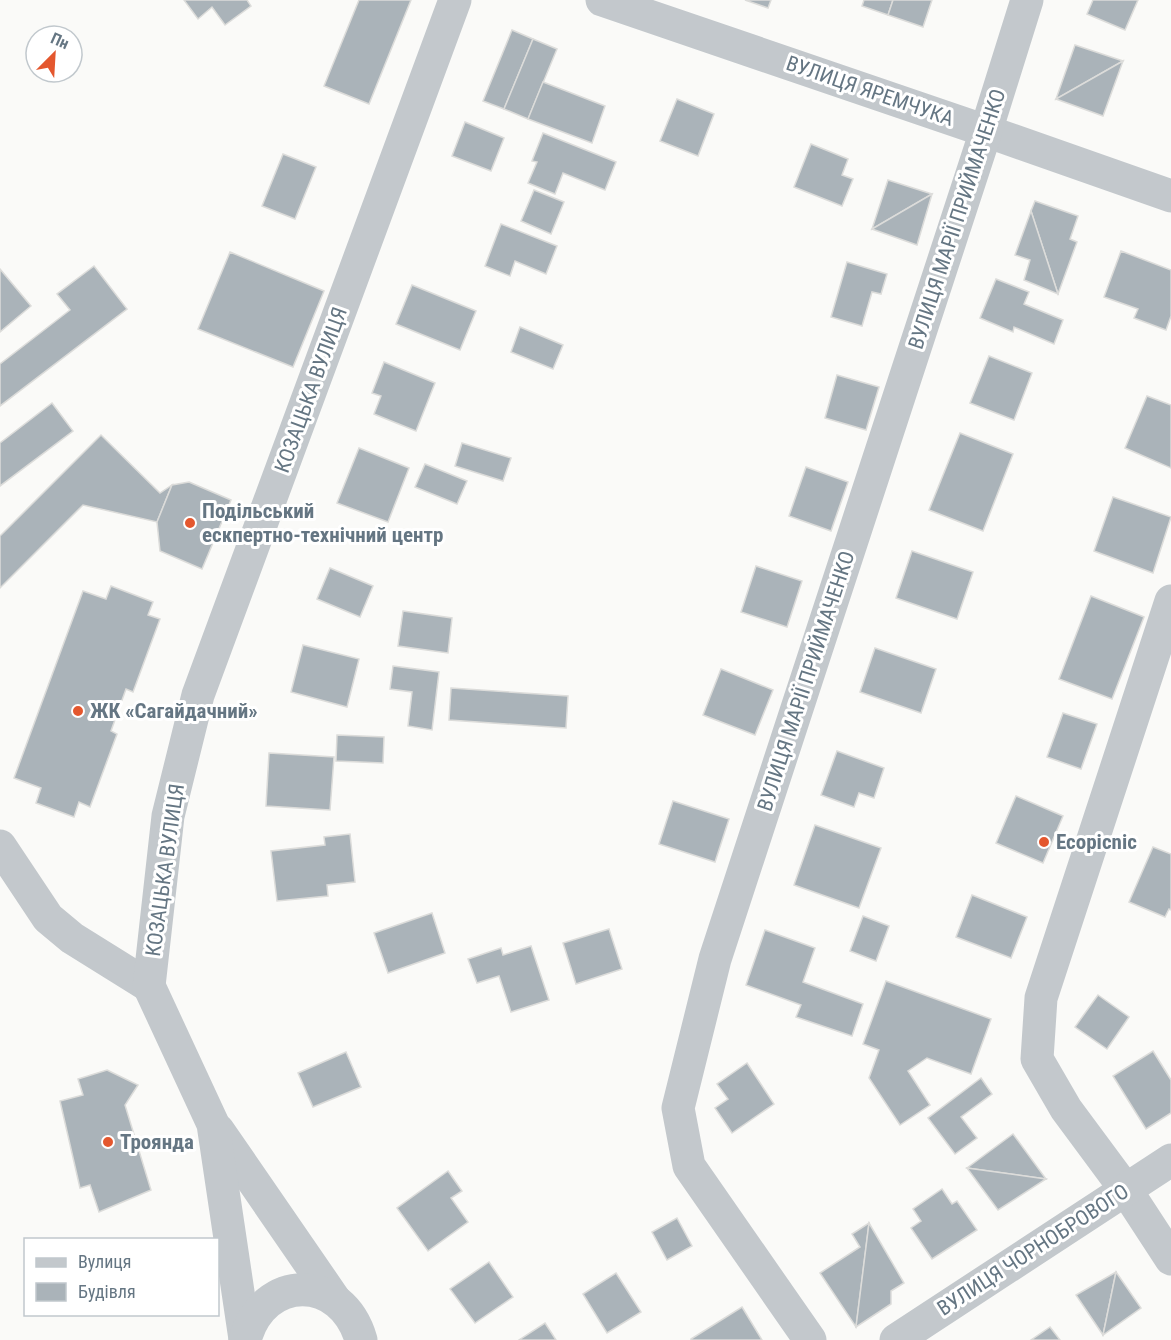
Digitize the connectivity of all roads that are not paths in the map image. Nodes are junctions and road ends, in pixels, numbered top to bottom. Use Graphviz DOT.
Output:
graph roads {
  1 [pos="454,0"];
  2 [pos="602,0"];
  3 [pos="1027,0"];
  4 [pos="986,131"];
  5 [pos="1171,196"];
  6 [pos="1171,601"];
  7 [pos="0,846"];
  8 [pos="149,986"];
  9 [pos="213,1124"];
  10 [pos="1171,1160"];
  11 [pos="1125,1190"];
  12 [pos="1171,1260"];
  13 [pos="335,1300"];
  14 [pos="362,1335"];
  15 [pos="245,1340"];
  16 [pos="810,1340"];
  17 [pos="896,1340"];
  1 -- 8 [label="street, КОЗАЦЬКА ВУЛИЦЯ"];
  2 -- 4 [label="street, ВУЛИЦЯ ЯРЕМЧУКА"];
  3 -- 4 [label="street, ВУЛИЦЯ МАРІЇ ПРИЙМАЧЕНКО"];
  4 -- 5 [label="street, ВУЛИЦЯ ЯРЕМЧУКА"];
  4 -- 16 [label="street, ВУЛИЦЯ МАРІЇ ПРИЙМАЧЕНКО"];
  6 -- 11 [label="street"];
  7 -- 8 [label="street"];
  8 -- 9 [label="street, КОЗАЦЬКА ВУЛИЦЯ"];
  9 -- 13 [label="street"];
  9 -- 15 [label="street, КОЗАЦЬКА ВУЛИЦЯ"];
  10 -- 11 [label="street, ВУЛИЦЯ ЧОРНОБРОВОГО"];
  11 -- 12 [label="street"];
  11 -- 17 [label="street, ВУЛИЦЯ ЧОРНОБРОВОГО"];
  13 -- 14 [label="street"];
  13 -- 15 [label="street"];
}
